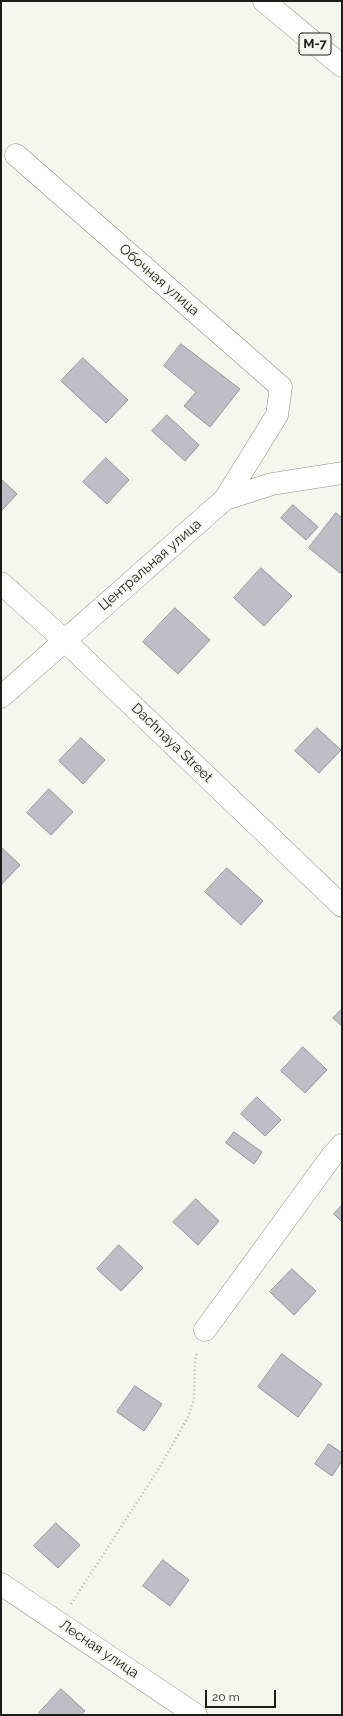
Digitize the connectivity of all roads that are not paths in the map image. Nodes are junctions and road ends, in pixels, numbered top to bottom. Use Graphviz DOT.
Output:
graph roads {
  1 [pos="264,1"];
  2 [pos="342,66"];
  3 [pos="16,155"];
  4 [pos="278,415"];
  5 [pos="342,473"];
  6 [pos="225,499"];
  7 [pos="1,583"];
  8 [pos="64,640"];
  9 [pos="1,697"];
  10 [pos="342,906"];
  11 [pos="342,1145"];
  12 [pos="205,1330"];
  13 [pos="1,1584"];
  14 [pos="196,1715"];
  1 -- 2 [label="main road, М-7"];
  3 -- 4 [label="main road, Обочная улица"];
  4 -- 6 [label="main road, Центральная улица"];
  5 -- 6 [label="main road"];
  6 -- 8 [label="main road, Центральная улица"];
  7 -- 8 [label="main road, Dachnaya Street"];
  8 -- 9 [label="main road, Центральная улица"];
  8 -- 10 [label="main road, Dachnaya Street"];
  11 -- 12 [label="main road"];
  13 -- 14 [label="main road, Лесная улица"];
}
